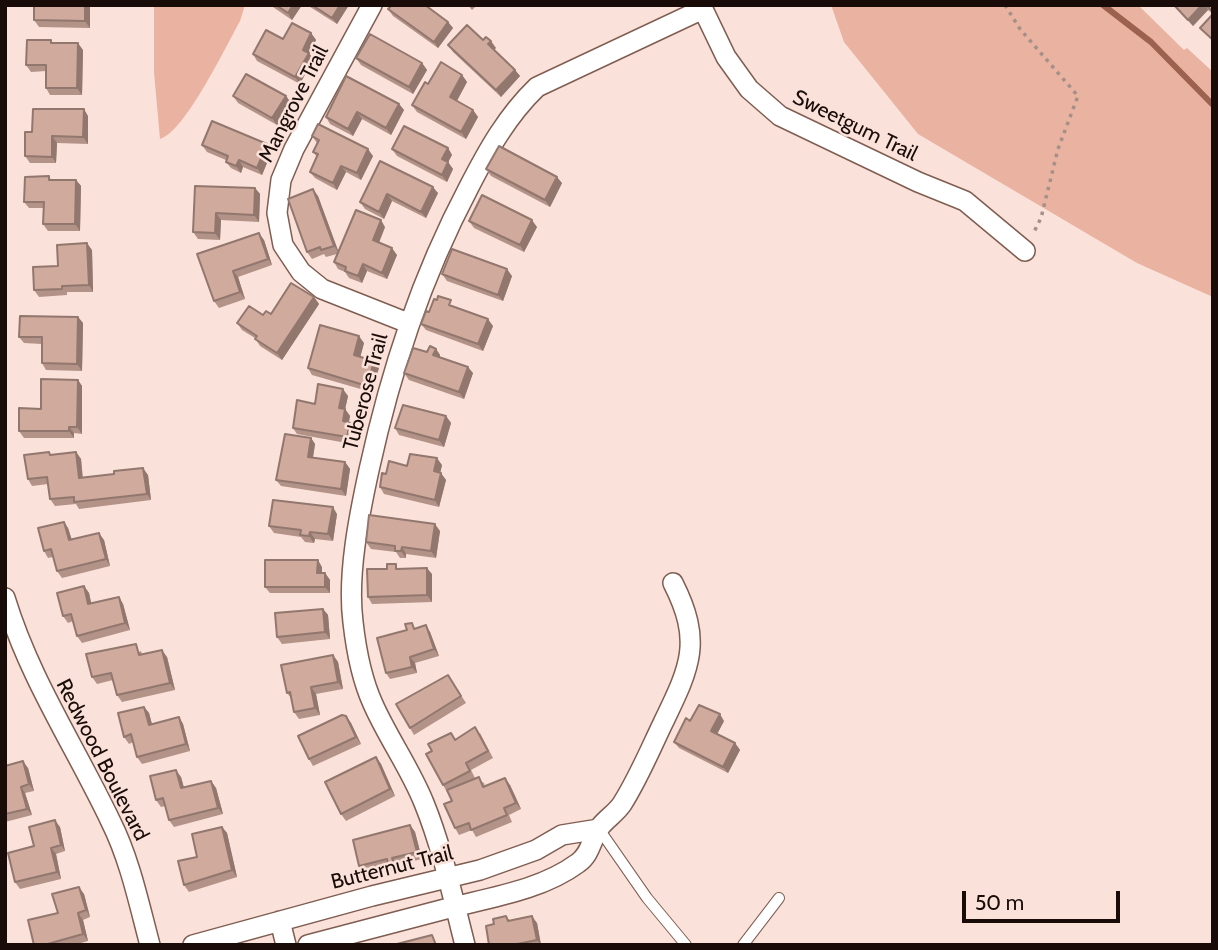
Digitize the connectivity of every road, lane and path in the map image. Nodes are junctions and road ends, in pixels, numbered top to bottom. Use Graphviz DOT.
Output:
graph roads {
  1 [pos="372,5"];
  2 [pos="1005,5"];
  3 [pos="702,7"];
  4 [pos="1025,251"];
  5 [pos="408,323"];
  6 [pos="673,583"];
  7 [pos="5,598"];
  8 [pos="599,829"];
  9 [pos="447,877"];
  10 [pos="779,898"];
  11 [pos="455,907"];
  12 [pos="280,921"];
  13 [pos="150,945"];
  14 [pos="193,945"];
  15 [pos="286,945"];
  16 [pos="308,945"];
  17 [pos="466,945"];
  18 [pos="686,945"];
  19 [pos="743,945"];
  1 -- 5 [label="street, Mangrove Trail"];
  2 -- 4 [label="path"];
  3 -- 4 [label="street, Sweetgum Trail"];
  3 -- 5 [label="street, Tuberose Trail"];
  5 -- 9 [label="street, Tuberose Trail"];
  6 -- 8 [label="street"];
  7 -- 13 [label="street, Redwood Boulevard"];
  8 -- 9 [label="street, Butternut Trail"];
  8 -- 11 [label="street"];
  8 -- 18 [label="lane"];
  9 -- 11 [label="street, Tuberose Trail"];
  9 -- 12 [label="street, Butternut Trail"];
  10 -- 19 [label="lane"];
  11 -- 16 [label="street"];
  11 -- 17 [label="street, Tuberose Trail"];
  12 -- 14 [label="street, Butternut Trail"];
  12 -- 15 [label="street"];
}
